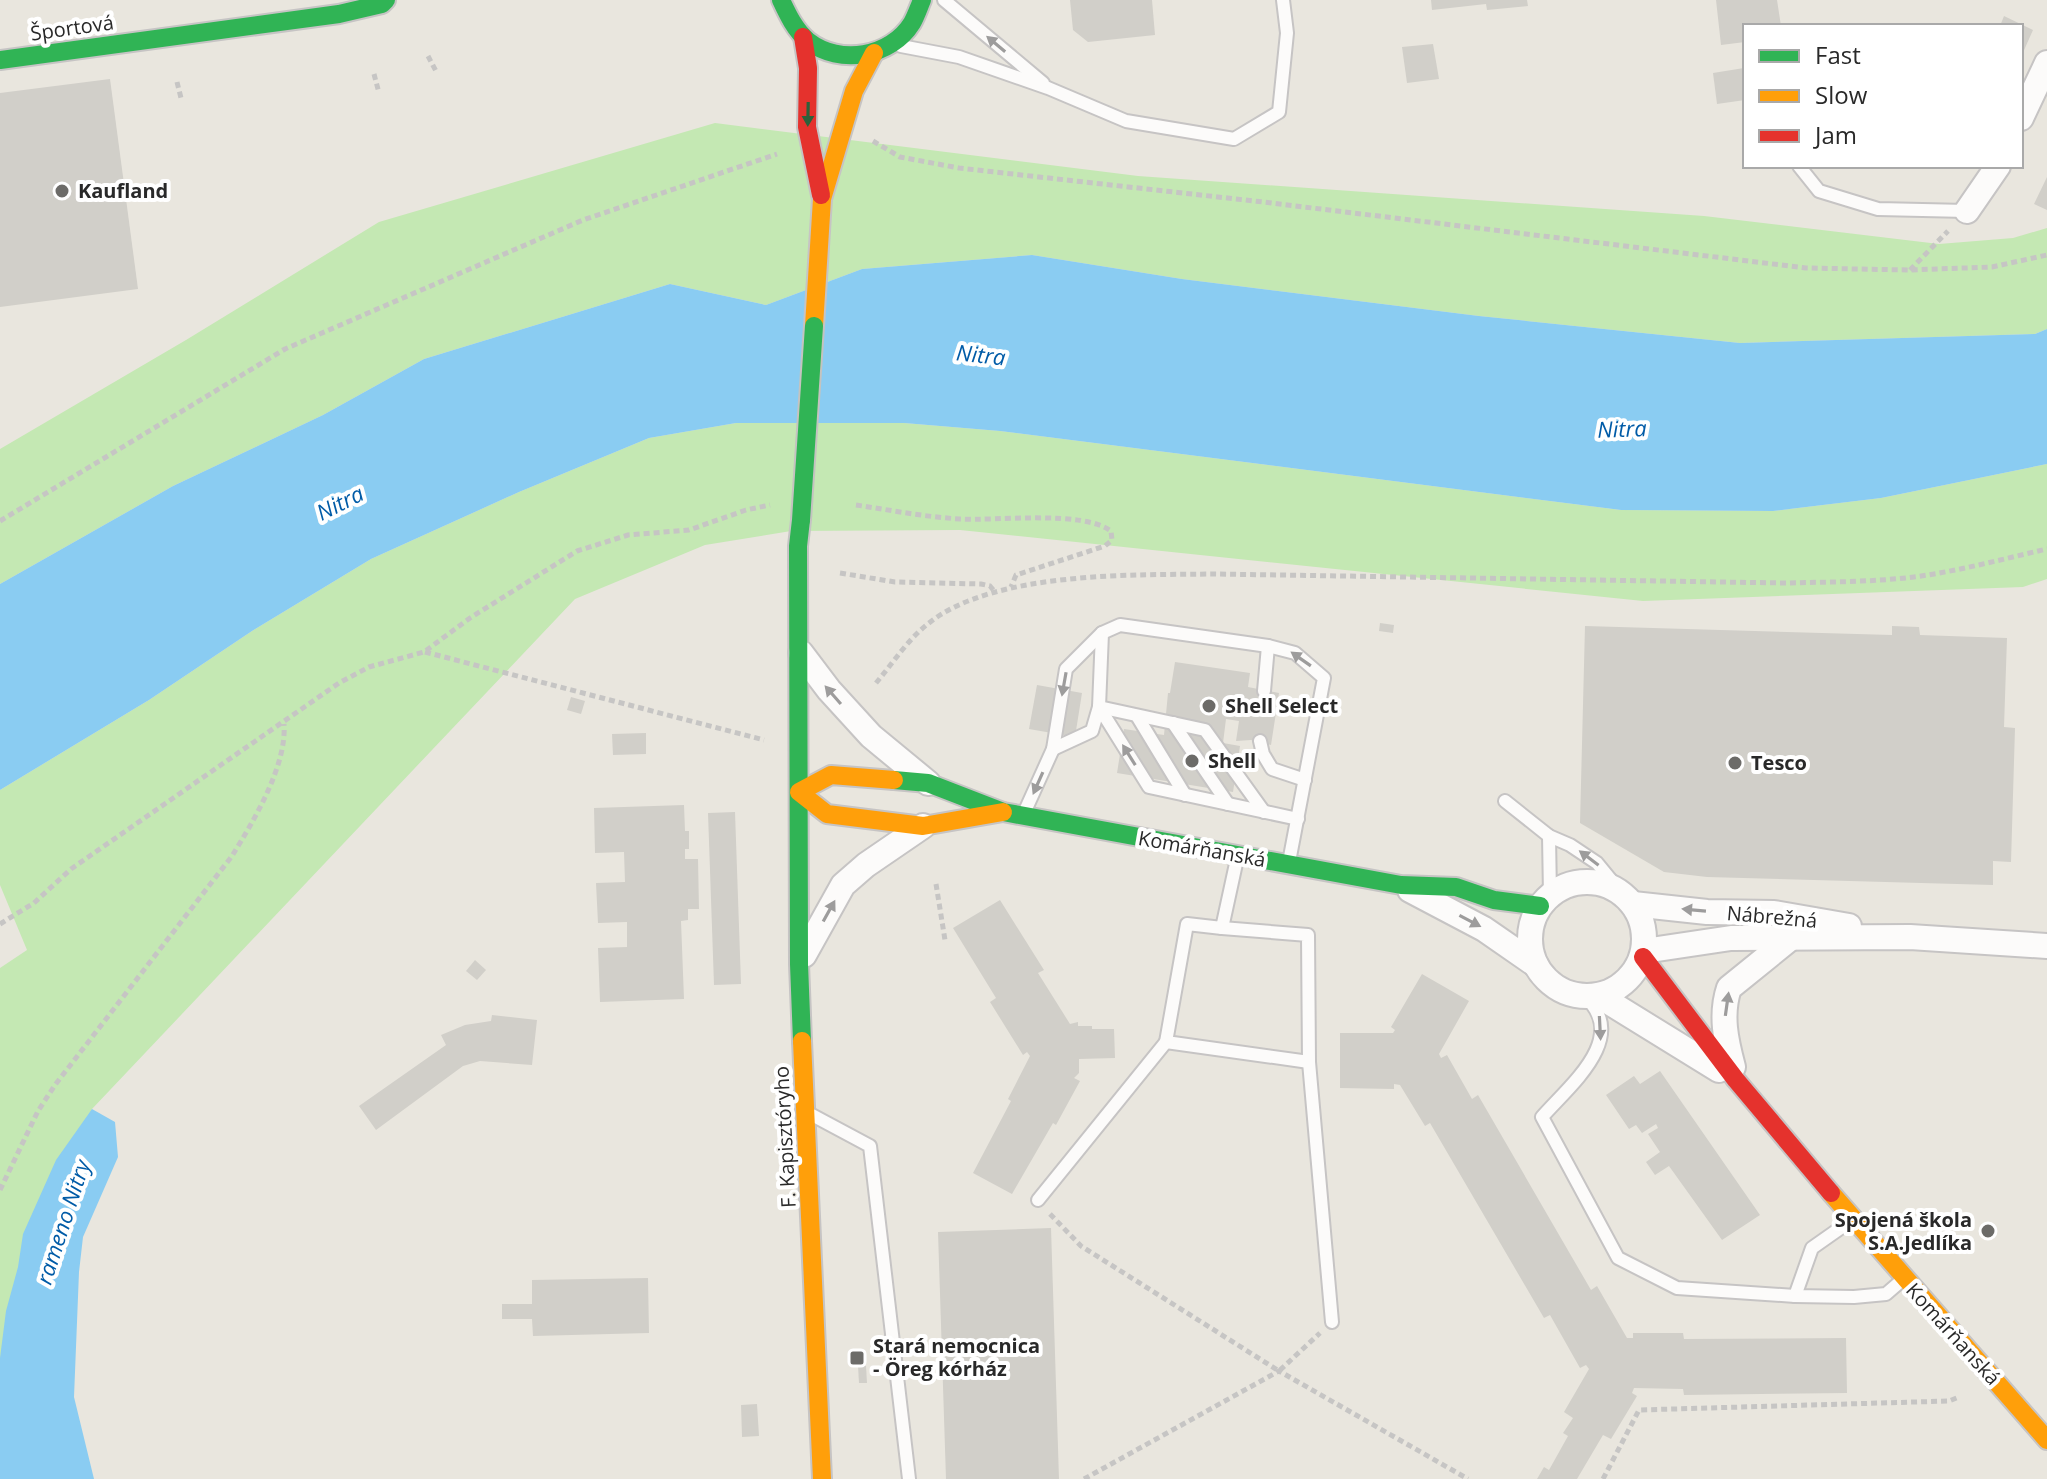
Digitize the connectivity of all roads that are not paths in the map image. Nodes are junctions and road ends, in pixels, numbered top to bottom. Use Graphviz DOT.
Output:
graph roads {
  1 [pos="386,0"];
  2 [pos="781,0"];
  3 [pos="922,0"];
  4 [pos="944,0"];
  5 [pos="1283,0"];
  6 [pos="803,37"];
  7 [pos="892,44"];
  8 [pos="874,53"];
  9 [pos="0,60"];
  10 [pos="2047,63"];
  11 [pos="1048,88"];
  12 [pos="2023,114"];
  13 [pos="1801,168"];
  14 [pos="1997,168"];
  15 [pos="822,199"];
  16 [pos="1967,211"];
  17 [pos="1102,633"];
  18 [pos="1268,646"];
  19 [pos="799,651"];
  20 [pos="1264,691"];
  21 [pos="1099,707"];
  22 [pos="1137,716"];
  23 [pos="1173,723"];
  24 [pos="1260,741"];
  25 [pos="1053,749"];
  26 [pos="1305,780"];
  27 [pos="928,783"];
  28 [pos="799,792"];
  29 [pos="1185,795"];
  30 [pos="1505,801"];
  31 [pos="1228,804"];
  32 [pos="1003,812"];
  33 [pos="1264,812"];
  34 [pos="1023,816"];
  35 [pos="1298,819"];
  36 [pos="923,826"];
  37 [pos="1549,836"];
  38 [pos="1237,856"];
  39 [pos="1289,865"];
  40 [pos="1401,885"];
  41 [pos="1626,898"];
  42 [pos="1545,900"];
  43 [pos="1222,928"];
  44 [pos="1792,937"];
  45 [pos="1910,937"];
  46 [pos="2047,946"];
  47 [pos="1643,954"];
  48 [pos="799,964"];
  49 [pos="1536,965"];
  50 [pos="1592,996"];
  51 [pos="1166,1042"];
  52 [pos="1309,1062"];
  53 [pos="1736,1080"];
  54 [pos="806,1112"];
  55 [pos="1038,1200"];
  56 [pos="1853,1219"];
  57 [pos="1904,1279"];
  58 [pos="1795,1296"];
  59 [pos="1332,1322"];
  60 [pos="2047,1440"];
  61 [pos="822,1479"];
  62 [pos="909,1479"];
  1 -- 9 [label="street, Športová"];
  2 -- 6 [label="street"];
  3 -- 7 [label="street"];
  11 -- 4 [label="lane, one-way"];
  5 -- 11 [label="lane"];
  6 -- 8 [label="street"];
  6 -- 15 [label="street, one-way"];
  7 -- 8 [label="street"];
  7 -- 11 [label="lane"];
  8 -- 15 [label="street"];
  10 -- 12 [label="street"];
  13 -- 16 [label="lane"];
  14 -- 16 [label="street"];
  15 -- 19 [label="street, F. Kapisztóryho, bridge"];
  17 -- 18 [label="lane"];
  17 -- 21 [label="lane"];
  17 -- 25 [label="lane, one-way"];
  18 -- 20 [label="lane"];
  26 -- 18 [label="lane, one-way"];
  27 -- 19 [label="street, one-way"];
  19 -- 28 [label="street, F. Kapisztóryho"];
  21 -- 22 [label="lane"];
  21 -- 25 [label="lane"];
  29 -- 21 [label="lane, one-way"];
  22 -- 23 [label="lane"];
  22 -- 29 [label="lane"];
  23 -- 31 [label="lane"];
  23 -- 33 [label="lane"];
  24 -- 26 [label="lane"];
  25 -- 34 [label="lane, one-way"];
  26 -- 35 [label="lane"];
  27 -- 28 [label="street"];
  27 -- 32 [label="street"];
  28 -- 36 [label="street"];
  28 -- 48 [label="street, F. Kapisztóryho"];
  29 -- 31 [label="lane"];
  30 -- 37 [label="lane"];
  31 -- 33 [label="lane"];
  32 -- 34 [label="street, Komárňanská"];
  32 -- 36 [label="street"];
  33 -- 35 [label="lane"];
  34 -- 38 [label="street, Komárňanská"];
  35 -- 39 [label="lane"];
  48 -- 36 [label="street, one-way"];
  41 -- 37 [label="lane, one-way"];
  37 -- 42 [label="lane"];
  38 -- 39 [label="street, Komárňanská"];
  38 -- 43 [label="lane"];
  39 -- 40 [label="street, Komárňanská"];
  40 -- 42 [label="street, Komárňanská"];
  40 -- 49 [label="street, Komárňanská, one-way"];
  41 -- 42 [label="street, Komárňanská"];
  45 -- 41 [label="street, Nábrežná, one-way"];
  41 -- 47 [label="street, Komárňanská"];
  42 -- 49 [label="street"];
  43 -- 51 [label="lane"];
  43 -- 52 [label="lane"];
  44 -- 45 [label="street, Nábrežná"];
  44 -- 47 [label="street, Nábrežná"];
  53 -- 44 [label="street, one-way"];
  45 -- 46 [label="street, Nábrežná"];
  47 -- 50 [label="street"];
  47 -- 53 [label="street, Komárňanská"];
  48 -- 54 [label="street, F. Kapisztóryho"];
  49 -- 50 [label="street, Komárňanská"];
  50 -- 53 [label="street, Komárňanská"];
  50 -- 58 [label="lane, one-way"];
  51 -- 52 [label="lane"];
  51 -- 55 [label="lane"];
  52 -- 59 [label="lane"];
  53 -- 56 [label="street, Komárňanská"];
  54 -- 61 [label="street, F. Kapisztóryho"];
  54 -- 62 [label="lane"];
  56 -- 57 [label="street, Komárňanská"];
  56 -- 58 [label="lane"];
  57 -- 58 [label="lane"];
  57 -- 60 [label="street, Komárňanská"];
}
